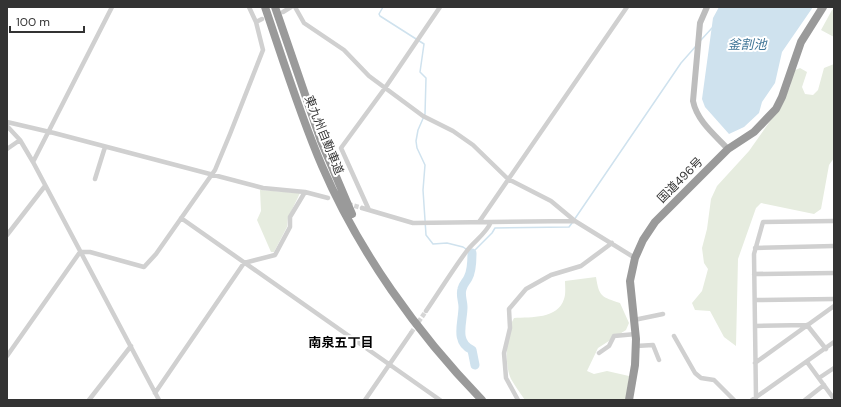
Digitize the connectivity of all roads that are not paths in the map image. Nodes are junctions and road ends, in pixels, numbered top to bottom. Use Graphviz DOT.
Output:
graph roads {
  1 [pos="112,7"];
  2 [pos="249,7"];
  3 [pos="265,7"];
  4 [pos="275,7"];
  5 [pos="291,7"];
  6 [pos="296,7"];
  7 [pos="440,7"];
  8 [pos="627,7"];
  9 [pos="707,7"];
  10 [pos="824,7"];
  11 [pos="283,12"];
  12 [pos="262,19"];
  13 [pos="256,22"];
  14 [pos="385,88"];
  15 [pos="7,122"];
  16 [pos="7,126"];
  17 [pos="49,132"];
  18 [pos="20,140"];
  19 [pos="105,147"];
  20 [pos="7,149"];
  21 [pos="728,149"];
  22 [pos="33,162"];
  23 [pos="212,174"];
  24 [pos="508,179"];
  25 [pos="95,180"];
  26 [pos="45,186"];
  27 [pos="305,192"];
  28 [pos="328,198"];
  29 [pos="362,208"];
  30 [pos="369,210"];
  31 [pos="181,218"];
  32 [pos="575,221"];
  33 [pos="834,221"];
  34 [pos="479,222"];
  35 [pos="491,222"];
  36 [pos="7,235"];
  37 [pos="612,243"];
  38 [pos="834,246"];
  39 [pos="755,248"];
  40 [pos="80,252"];
  41 [pos="635,258"];
  42 [pos="244,263"];
  43 [pos="376,264"];
  44 [pos="834,273"];
  45 [pos="754,274"];
  46 [pos="834,299"];
  47 [pos="755,300"];
  48 [pos="834,306"];
  49 [pos="426,311"];
  50 [pos="663,314"];
  51 [pos="634,320"];
  52 [pos="807,325"];
  53 [pos="755,326"];
  54 [pos="411,332"];
  55 [pos="636,334"];
  56 [pos="674,336"];
  57 [pos="834,342"];
  58 [pos="130,346"];
  59 [pos="636,346"];
  60 [pos="826,349"];
  61 [pos="599,354"];
  62 [pos="7,356"];
  63 [pos="659,360"];
  64 [pos="807,362"];
  65 [pos="755,363"];
  66 [pos="389,365"];
  67 [pos="834,368"];
  68 [pos="819,378"];
  69 [pos="824,385"];
  70 [pos="155,393"];
  71 [pos="754,399"];
  72 [pos="834,399"];
  73 [pos="89,400"];
  74 [pos="159,400"];
  75 [pos="365,400"];
  76 [pos="440,400"];
  77 [pos="482,400"];
  78 [pos="518,400"];
  79 [pos="630,400"];
  80 [pos="734,400"];
  81 [pos="805,400"];
  1 -- 17 [label="street"];
  2 -- 13 [label="street"];
  3 -- 43 [label="highway, 東九州自動車道"];
  4 -- 43 [label="highway, 東九州自動車道"];
  5 -- 11 [label="street"];
  6 -- 14 [label="street"];
  7 -- 14 [label="street"];
  8 -- 24 [label="street"];
  9 -- 21 [label="street"];
  10 -- 21 [label="highway, 国道496号"];
  12 -- 13 [label="street"];
  13 -- 23 [label="street"];
  14 -- 24 [label="street"];
  14 -- 30 [label="street"];
  15 -- 17 [label="street"];
  16 -- 18 [label="street"];
  17 -- 19 [label="street"];
  17 -- 22 [label="street"];
  18 -- 20 [label="street"];
  18 -- 22 [label="street"];
  19 -- 23 [label="street"];
  19 -- 25 [label="street"];
  21 -- 41 [label="highway, 国道496号"];
  22 -- 26 [label="street"];
  23 -- 27 [label="street"];
  23 -- 31 [label="street"];
  24 -- 32 [label="street"];
  24 -- 34 [label="street"];
  26 -- 36 [label="street"];
  26 -- 40 [label="street"];
  27 -- 28 [label="street"];
  27 -- 42 [label="street"];
  29 -- 30 [label="street"];
  30 -- 34 [label="street"];
  31 -- 40 [label="street"];
  31 -- 42 [label="street"];
  32 -- 35 [label="street"];
  32 -- 37 [label="street"];
  33 -- 39 [label="street"];
  34 -- 35 [label="street"];
  35 -- 49 [label="street"];
  37 -- 41 [label="street"];
  37 -- 78 [label="street"];
  38 -- 39 [label="street"];
  39 -- 45 [label="street"];
  40 -- 58 [label="street"];
  40 -- 62 [label="street"];
  41 -- 51 [label="highway, 国道496号"];
  42 -- 66 [label="street"];
  42 -- 70 [label="street"];
  43 -- 77 [label="highway, 東九州自動車道"];
  44 -- 45 [label="street"];
  45 -- 47 [label="street"];
  46 -- 47 [label="street"];
  47 -- 53 [label="street"];
  48 -- 52 [label="street"];
  50 -- 51 [label="street"];
  51 -- 55 [label="highway, 国道496号"];
  52 -- 53 [label="street"];
  52 -- 60 [label="street"];
  52 -- 65 [label="street"];
  53 -- 65 [label="street"];
  54 -- 66 [label="street"];
  55 -- 59 [label="highway, 国道496号"];
  55 -- 61 [label="street"];
  56 -- 80 [label="street"];
  57 -- 60 [label="street"];
  58 -- 70 [label="street"];
  58 -- 73 [label="street"];
  59 -- 63 [label="street"];
  59 -- 79 [label="highway, 国道496号"];
  60 -- 64 [label="street"];
  64 -- 68 [label="street"];
  64 -- 71 [label="street"];
  65 -- 71 [label="street"];
  66 -- 75 [label="street"];
  66 -- 76 [label="street"];
  67 -- 68 [label="street"];
  68 -- 69 [label="street"];
  69 -- 72 [label="street"];
  69 -- 81 [label="street"];
  70 -- 74 [label="street"];
}
